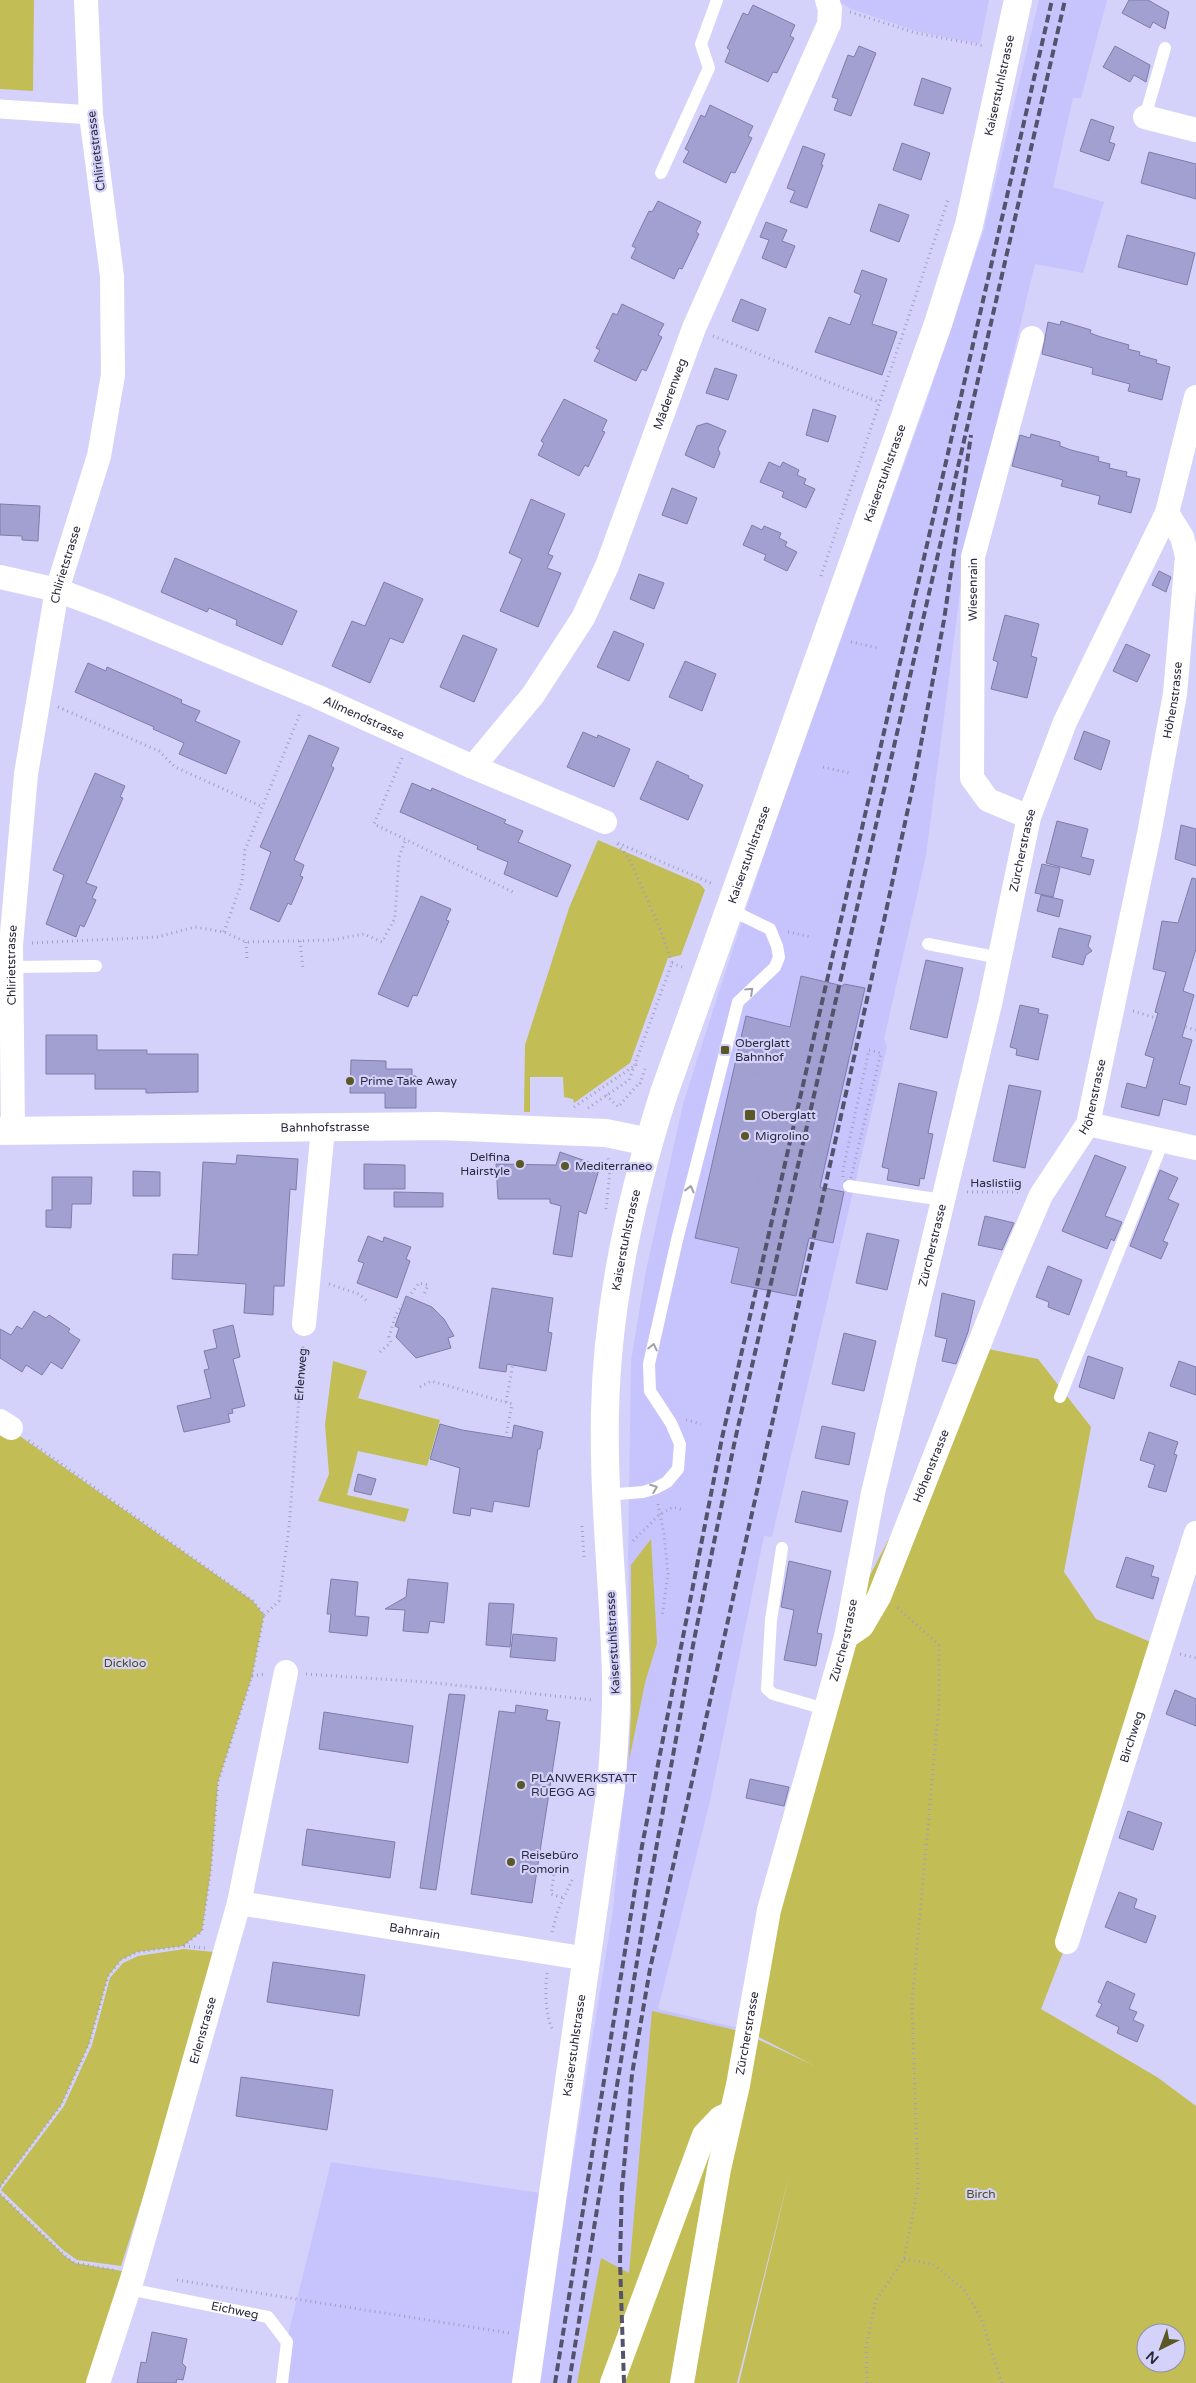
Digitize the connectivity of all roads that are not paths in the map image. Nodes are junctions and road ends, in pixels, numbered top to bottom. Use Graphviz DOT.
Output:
graph roads {
  1 [pos="86,0"];
  2 [pos="717,0"];
  3 [pos="1018,0"];
  4 [pos="829,5"];
  5 [pos="1165,48"];
  6 [pos="0,109"];
  7 [pos="91,115"];
  8 [pos="1145,117"];
  9 [pos="1196,130"];
  10 [pos="661,173"];
  11 [pos="1032,338"];
  12 [pos="1196,397"];
  13 [pos="1167,512"];
  14 [pos="0,577"];
  15 [pos="57,590"];
  16 [pos="473,767"];
  17 [pos="1029,817"];
  18 [pos="605,822"];
  19 [pos="729,909"];
  20 [pos="928,944"];
  21 [pos="12,956"];
  22 [pos="1000,958"];
  23 [pos="96,966"];
  24 [pos="1088,1124"];
  25 [pos="323,1129"];
  26 [pos="7,1131"];
  27 [pos="1161,1140"];
  28 [pos="648,1142"];
  29 [pos="1196,1148"];
  30 [pos="849,1186"];
  31 [pos="953,1196"];
  32 [pos="304,1324"];
  33 [pos="1060,1397"];
  34 [pos="606,1495"];
  35 [pos="1196,1533"];
  36 [pos="782,1548"];
  37 [pos="846,1636"];
  38 [pos="286,1672"];
  39 [pos="825,1709"];
  40 [pos="240,1903"];
  41 [pos="1067,1942"];
  42 [pos="588,1959"];
  43 [pos="731,2113"];
  44 [pos="132,2281"];
  45 [pos="98,2383"];
  46 [pos="282,2383"];
  47 [pos="526,2383"];
  48 [pos="612,2383"];
  49 [pos="682,2383"];
  1 -- 7 [label="street, Chlirietstrasse"];
  2 -- 10 [label="lane"];
  3 -- 19 [label="main road, Kaiserstuhlstrasse"];
  4 -- 16 [label="street, Mäderenweg"];
  5 -- 8 [label="lane"];
  6 -- 7 [label="street"];
  7 -- 15 [label="street, Chlirietstrasse"];
  8 -- 9 [label="street"];
  11 -- 17 [label="street, Wiesenrain"];
  12 -- 13 [label="street, Zürcherstrasse"];
  13 -- 17 [label="street, Zürcherstrasse"];
  13 -- 24 [label="street, Höhenstrasse"];
  14 -- 15 [label="street, Allmendstrasse"];
  15 -- 16 [label="street, Allmendstrasse"];
  15 -- 21 [label="street, Chlirietstrasse"];
  16 -- 18 [label="street, Allmendstrasse"];
  17 -- 22 [label="street, Zürcherstrasse"];
  19 -- 28 [label="main road, Kaiserstuhlstrasse"];
  34 -- 19 [label="lane, one-way"];
  20 -- 22 [label="lane"];
  21 -- 23 [label="lane"];
  21 -- 26 [label="street, Chlirietstrasse"];
  22 -- 31 [label="street, Zürcherstrasse"];
  24 -- 27 [label="street"];
  24 -- 37 [label="street, Höhenstrasse"];
  25 -- 26 [label="main road, Bahnhofstrasse"];
  25 -- 28 [label="main road, Bahnhofstrasse"];
  25 -- 32 [label="street"];
  27 -- 29 [label="street"];
  27 -- 33 [label="lane"];
  28 -- 34 [label="main road, Kaiserstuhlstrasse"];
  30 -- 31 [label="lane"];
  31 -- 37 [label="street, Zürcherstrasse"];
  34 -- 42 [label="main road, Kaiserstuhlstrasse"];
  35 -- 41 [label="street, Birchweg"];
  36 -- 39 [label="lane"];
  37 -- 39 [label="street, Zürcherstrasse"];
  38 -- 40 [label="street, Erlenstrasse"];
  39 -- 43 [label="street, Zürcherstrasse"];
  40 -- 42 [label="street, Bahnrain"];
  40 -- 44 [label="street, Erlenstrasse"];
  42 -- 47 [label="main road, Kaiserstuhlstrasse"];
  43 -- 48 [label="street"];
  43 -- 49 [label="street, Zürcherstrasse"];
  44 -- 45 [label="street, Erlenstrasse"];
  44 -- 46 [label="lane, Eichweg"];
}
